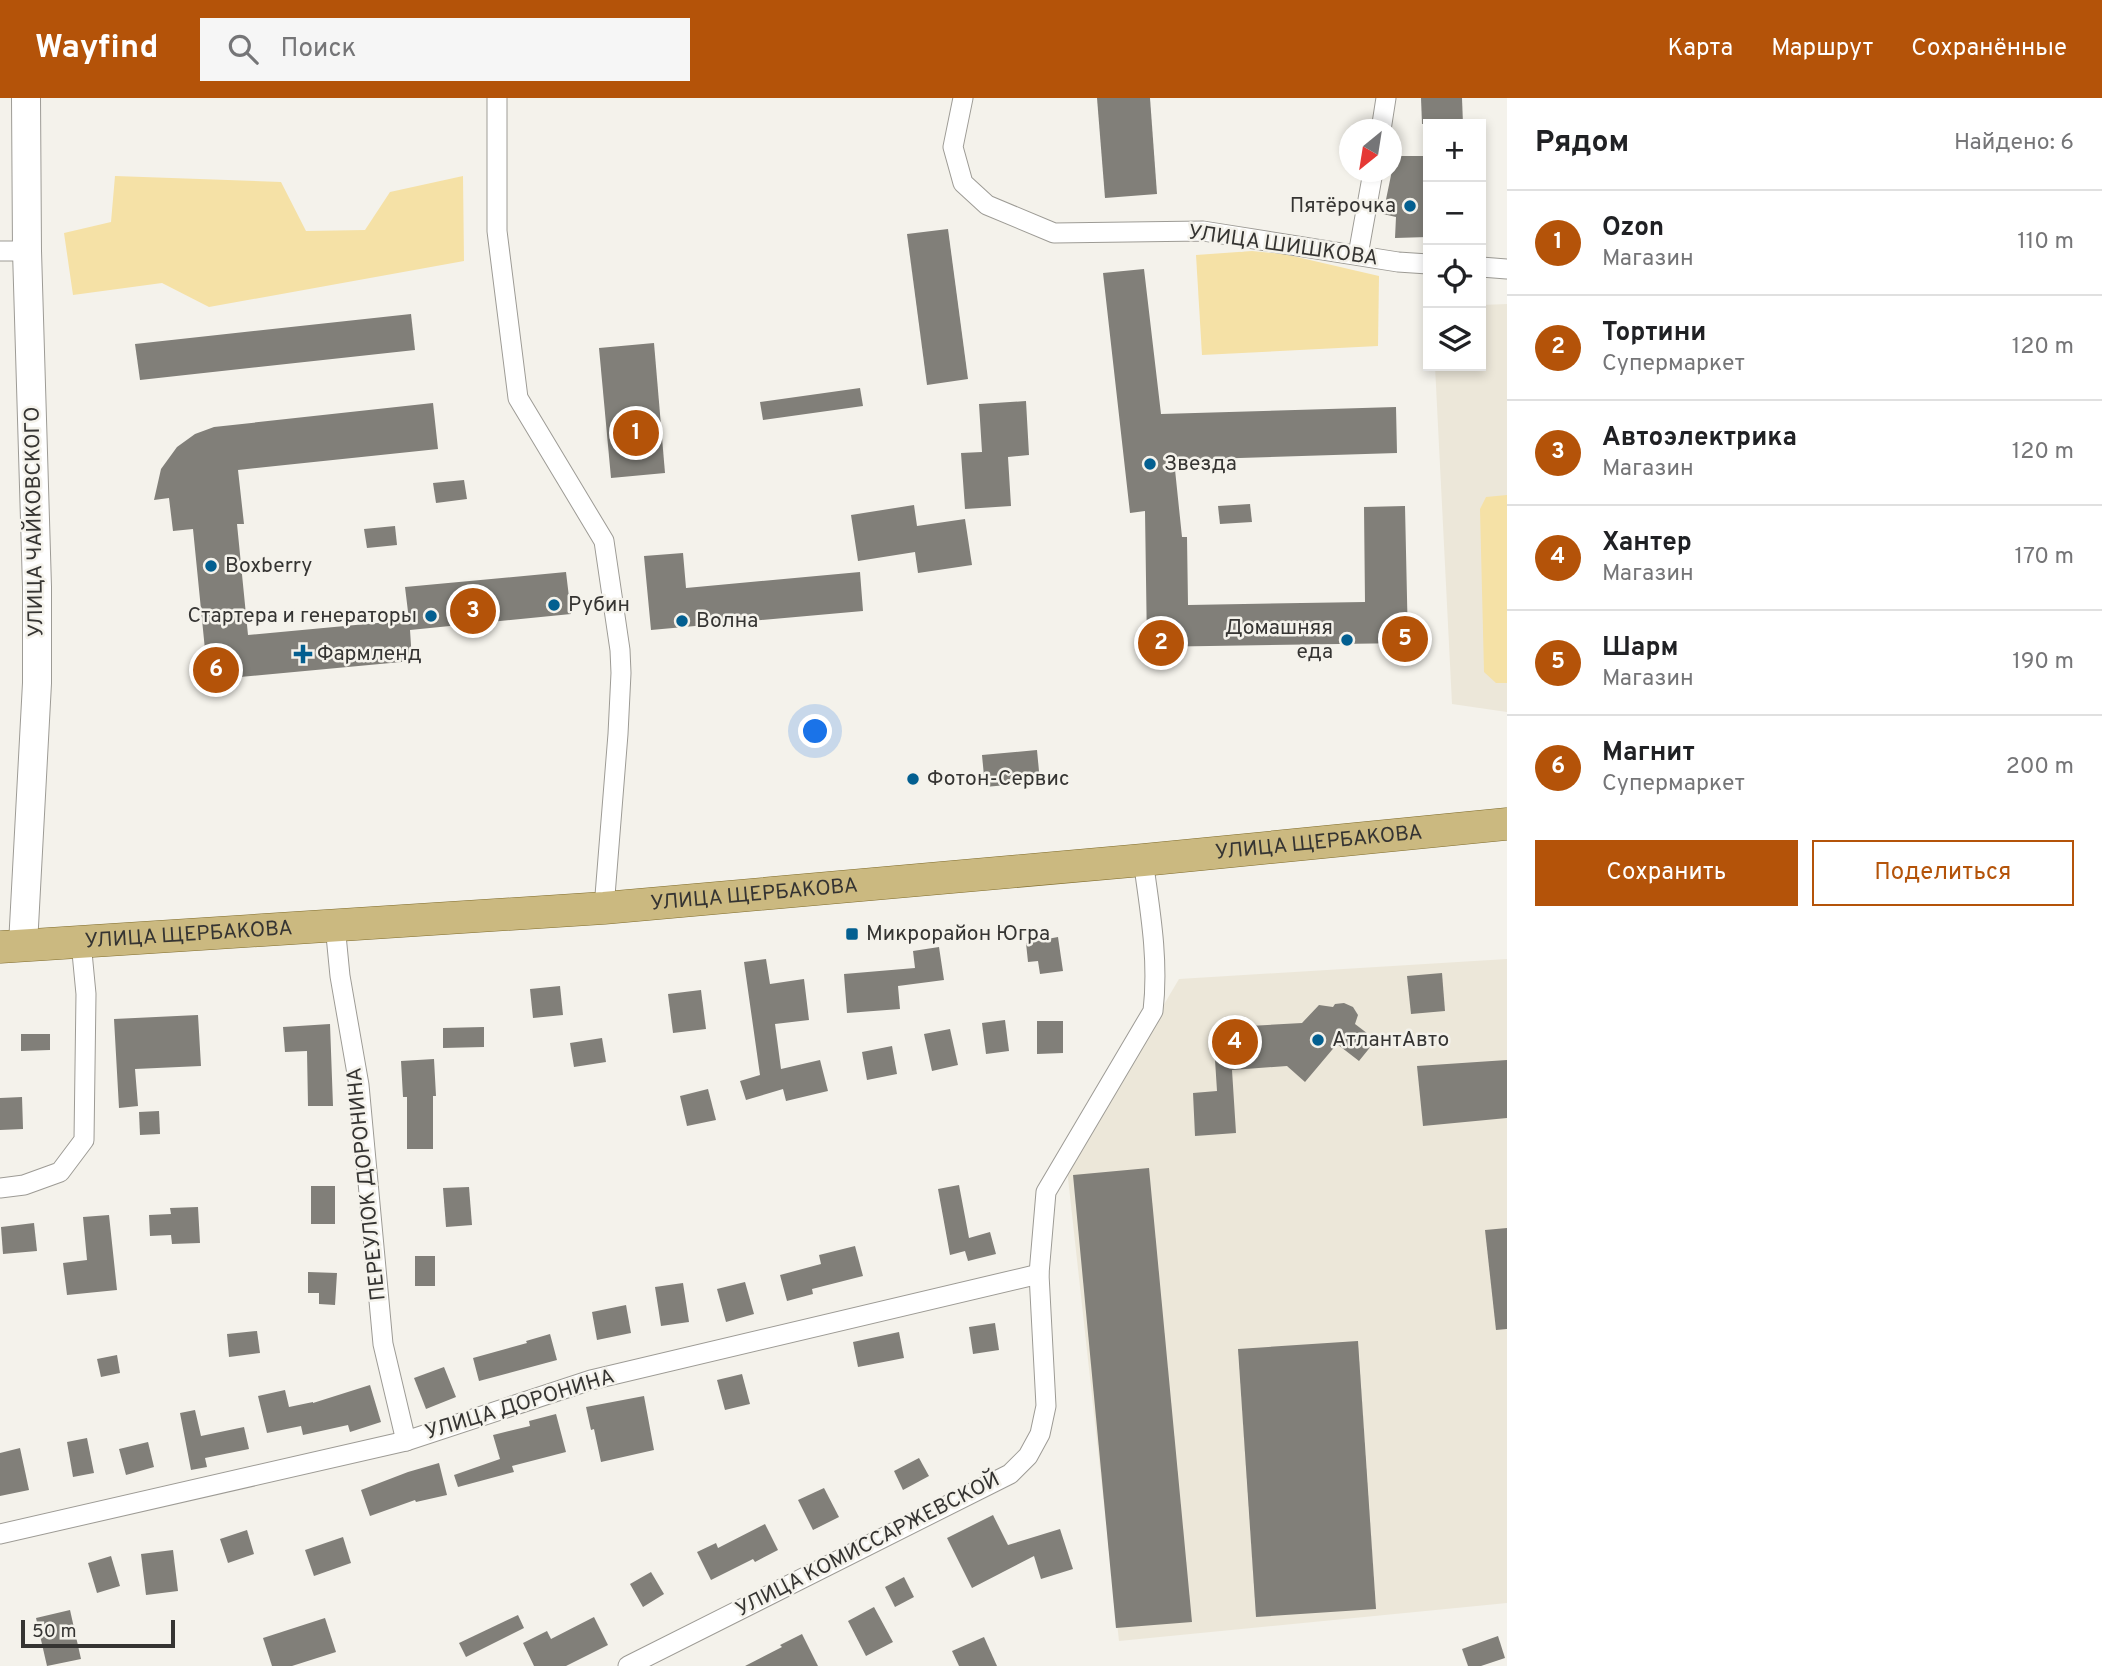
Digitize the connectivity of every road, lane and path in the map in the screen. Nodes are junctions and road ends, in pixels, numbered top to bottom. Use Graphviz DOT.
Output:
graph roads {
  1 [pos="26,98"];
  2 [pos="497,98"];
  3 [pos="963,98"];
  4 [pos="1386,98"];
  5 [pos="1383,119"];
  6 [pos="1371,182"];
  7 [pos="14,251"];
  8 [pos="1358,255"];
  9 [pos="1423,263"];
  10 [pos="1486,267"];
  11 [pos="1507,268"];
  12 [pos="1507,824"];
  13 [pos="1143,860"];
  14 [pos="604,908"];
  15 [pos="335,926"];
  16 [pos="81,942"];
  17 [pos="11,946"];
  18 [pos="0,1188"];
  19 [pos="1039,1274"];
  20 [pos="406,1441"];
  21 [pos="0,1534"];
  22 [pos="628,1666"];
  1 -- 7 [label="street, УЛИЦА ЧАЙКОВСКОГО"];
  2 -- 14 [label="street"];
  3 -- 8 [label="street, УЛИЦА ШИШКОВА"];
  4 -- 5 [label="street"];
  6 -- 8 [label="street"];
  7 -- 17 [label="street, УЛИЦА ЧАЙКОВСКОГО"];
  8 -- 9 [label="street, УЛИЦА ШИШКОВА"];
  10 -- 11 [label="street"];
  12 -- 13 [label="main road, УЛИЦА ЩЕРБАКОВА"];
  13 -- 14 [label="main road, УЛИЦА ЩЕРБАКОВА"];
  13 -- 19 [label="street, УЛИЦА КОМИССАРЖЕВСКОЙ"];
  14 -- 15 [label="main road, УЛИЦА ЩЕРБАКОВА"];
  15 -- 16 [label="main road, УЛИЦА ЩЕРБАКОВА"];
  15 -- 20 [label="street, ПЕРЕУЛОК ДОРОНИНА"];
  16 -- 17 [label="main road, УЛИЦА ЩЕРБАКОВА"];
  16 -- 18 [label="street"];
  19 -- 20 [label="street, УЛИЦА ДОРОНИНА"];
  19 -- 22 [label="street, УЛИЦА КОМИССАРЖЕВСКОЙ"];
  20 -- 21 [label="street, УЛИЦА ДОРОНИНА"];
}
